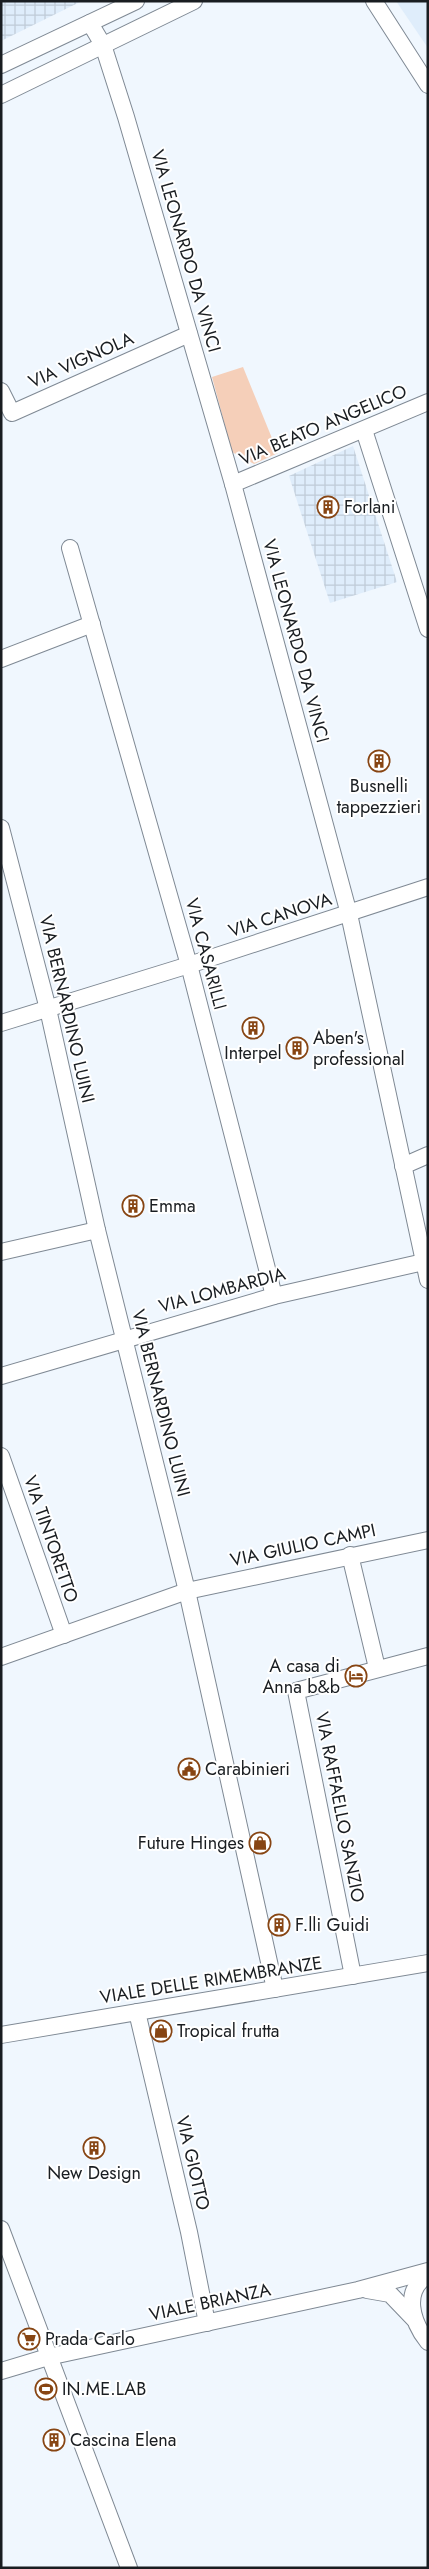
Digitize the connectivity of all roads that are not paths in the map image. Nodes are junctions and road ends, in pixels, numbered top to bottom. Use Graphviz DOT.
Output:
graph roads {
  1 [pos="136,1"];
  2 [pos="194,1"];
  3 [pos="374,1"];
  4 [pos="90,23"];
  5 [pos="103,45"];
  6 [pos="1,65"];
  7 [pos="428,85"];
  8 [pos="1,95"];
  9 [pos="189,334"];
  10 [pos="1,391"];
  11 [pos="428,402"];
  12 [pos="364,430"];
  13 [pos="233,484"];
  14 [pos="70,548"];
  15 [pos="92,624"];
  16 [pos="428,629"];
  17 [pos="1,659"];
  18 [pos="1,828"];
  19 [pos="428,886"];
  20 [pos="349,914"];
  21 [pos="189,966"];
  22 [pos="48,1009"];
  23 [pos="1,1023"];
  24 [pos="428,1154"];
  25 [pos="403,1166"];
  26 [pos="97,1230"];
  27 [pos="1,1252"];
  28 [pos="426,1261"];
  29 [pos="428,1280"];
  30 [pos="274,1296"];
  31 [pos="125,1338"];
  32 [pos="1,1376"];
  33 [pos="1,1456"];
  34 [pos="428,1540"];
  35 [pos="350,1555"];
  36 [pos="187,1591"];
  37 [pos="64,1635"];
  38 [pos="428,1656"];
  39 [pos="1,1657"];
  40 [pos="377,1668"];
  41 [pos="428,1963"];
  42 [pos="353,1976"];
  43 [pos="275,1989"];
  44 [pos="137,2012"];
  45 [pos="1,2035"];
  46 [pos="1,2229"];
  47 [pos="428,2271"];
  48 [pos="428,2275"];
  49 [pos="358,2290"];
  50 [pos="415,2320"];
  51 [pos="208,2323"];
  52 [pos="428,2342"];
  53 [pos="48,2357"];
  54 [pos="1,2371"];
  55 [pos="129,2568"];
  1 -- 4 [label="street"];
  2 -- 5 [label="street"];
  3 -- 7 [label="street"];
  4 -- 5 [label="street, VIA LEONARDO DA VINCI"];
  4 -- 6 [label="street"];
  5 -- 8 [label="street"];
  5 -- 9 [label="street, VIA LEONARDO DA VINCI"];
  9 -- 10 [label="street, VIA VIGNOLA"];
  9 -- 13 [label="street, VIA LEONARDO DA VINCI"];
  11 -- 12 [label="street, VIA BEATO ANGELICO"];
  12 -- 13 [label="street, VIA BEATO ANGELICO"];
  12 -- 16 [label="street"];
  13 -- 20 [label="street, VIA LEONARDO DA VINCI"];
  14 -- 15 [label="street, VIA CASARILLI"];
  15 -- 17 [label="street"];
  15 -- 21 [label="street, VIA CASARILLI"];
  18 -- 22 [label="street, VIA BERNARDINO LUINI"];
  19 -- 20 [label="street, VIA CANOVA"];
  20 -- 21 [label="street, VIA CANOVA"];
  20 -- 25 [label="street, VIA LEONARDO DA VINCI"];
  21 -- 22 [label="street, VIA CANOVA"];
  21 -- 30 [label="street, VIA CASARILLI"];
  22 -- 23 [label="street, VIA CANOVA"];
  22 -- 26 [label="street, VIA BERNARDINO LUINI"];
  24 -- 25 [label="street"];
  25 -- 28 [label="street, VIA LEONARDO DA VINCI"];
  26 -- 27 [label="street"];
  26 -- 31 [label="street, VIA BERNARDINO LUINI"];
  28 -- 29 [label="street, VIA LEONARDO DA VINCI"];
  28 -- 30 [label="street, VIA LOMBARDIA"];
  30 -- 31 [label="street, VIA LOMBARDIA"];
  31 -- 32 [label="street, VIA LOMBARDIA"];
  31 -- 36 [label="street, VIA BERNARDINO LUINI"];
  33 -- 37 [label="street, VIA TINTORETTO"];
  34 -- 35 [label="street, VIA GIULIO CAMPI"];
  35 -- 36 [label="street, VIA GIULIO CAMPI"];
  35 -- 40 [label="street"];
  36 -- 37 [label="street, VIA GIULIO CAMPI"];
  36 -- 43 [label="street, VIA BERNARDINO LUINI"];
  37 -- 39 [label="street, VIA GIULIO CAMPI"];
  38 -- 40 [label="street, VIA RAFFAELLO SANZIO"];
  40 -- 42 [label="street, VIA RAFFAELLO SANZIO"];
  41 -- 42 [label="street, VIALE DELLE RIMEMBRANZE"];
  42 -- 43 [label="street, VIALE DELLE RIMEMBRANZE"];
  43 -- 44 [label="street, VIALE DELLE RIMEMBRANZE"];
  44 -- 45 [label="street, VIALE DELLE RIMEMBRANZE"];
  44 -- 51 [label="street, VIA GIOTTO"];
  46 -- 53 [label="street"];
  47 -- 49 [label="street, VIALE BRIANZA"];
  48 -- 50 [label="street"];
  49 -- 50 [label="street"];
  49 -- 51 [label="street, VIALE BRIANZA"];
  50 -- 52 [label="street"];
  51 -- 53 [label="street, VIALE BRIANZA"];
  53 -- 54 [label="street, VIALE BRIANZA"];
  53 -- 55 [label="street"];
}
